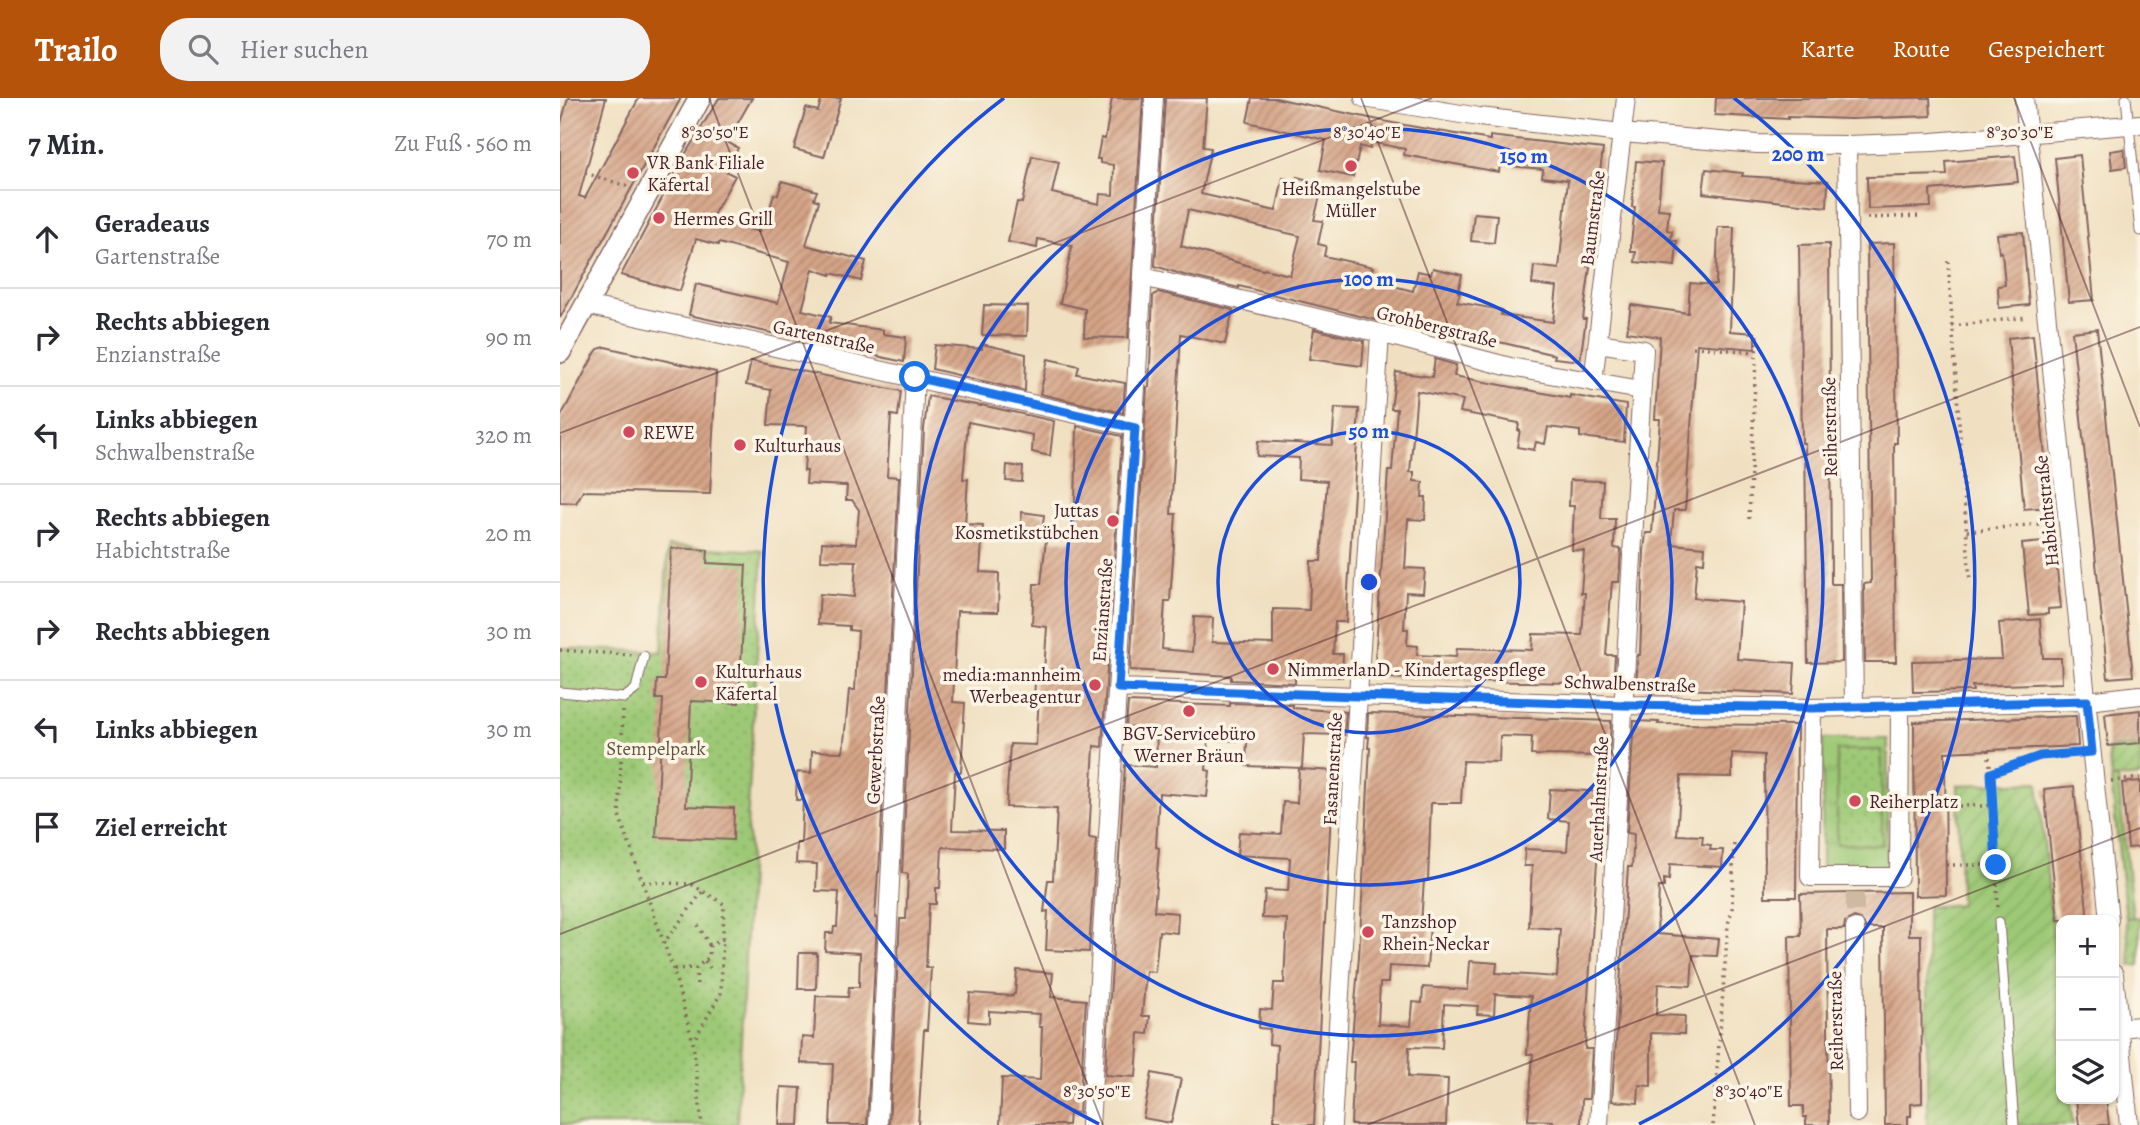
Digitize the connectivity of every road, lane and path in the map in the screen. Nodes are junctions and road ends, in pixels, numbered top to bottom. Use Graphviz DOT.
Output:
graph roads {
  1 [pos="700,98"];
  2 [pos="1154,98"];
  3 [pos="1364,98"];
  4 [pos="1626,98"];
  5 [pos="2024,98"];
  6 [pos="2126,98"];
  7 [pos="2135,125"];
  8 [pos="1622,133"];
  9 [pos="2028,134"];
  10 [pos="1847,145"];
  11 [pos="585,173"];
  12 [pos="611,181"];
  13 [pos="1920,216"];
  14 [pos="1848,219"];
  15 [pos="2140,230"];
  16 [pos="1948,261"];
  17 [pos="1143,277"];
  18 [pos="590,293"];
  19 [pos="2047,314"];
  20 [pos="1952,326"];
  21 [pos="1380,333"];
  22 [pos="1757,335"];
  23 [pos="1598,342"];
  24 [pos="1693,347"];
  25 [pos="560,352"];
  26 [pos="1756,352"];
  27 [pos="915,377"];
  28 [pos="1593,382"];
  29 [pos="1641,390"];
  30 [pos="1135,428"];
  31 [pos="1749,519"];
  32 [pos="2068,521"];
  33 [pos="1967,531"];
  34 [pos="1970,582"];
  35 [pos="560,650"];
  36 [pos="644,656"];
  37 [pos="1118,688"];
  38 [pos="560,692"];
  39 [pos="1357,695"];
  40 [pos="2140,695"];
  41 [pos="624,698"];
  42 [pos="2087,701"];
  43 [pos="1624,705"];
  44 [pos="1900,707"];
  45 [pos="1812,708"];
  46 [pos="1854,708"];
  47 [pos="1988,750"];
  48 [pos="2092,752"];
  49 [pos="1991,773"];
  50 [pos="2140,778"];
  51 [pos="2095,782"];
  52 [pos="1993,806"];
  53 [pos="1945,807"];
  54 [pos="1734,842"];
  55 [pos="1946,865"];
  56 [pos="1996,865"];
  57 [pos="643,882"];
  58 [pos="703,891"];
  59 [pos="2108,915"];
  60 [pos="1999,922"];
  61 [pos="698,925"];
  62 [pos="1855,928"];
  63 [pos="723,939"];
  64 [pos="663,944"];
  65 [pos="710,946"];
  66 [pos="705,961"];
  67 [pos="696,968"];
  68 [pos="710,968"];
  69 [pos="673,969"];
  70 [pos="697,986"];
  71 [pos="2140,1026"];
  72 [pos="2119,1028"];
  73 [pos="693,1042"];
  74 [pos="1857,1113"];
  75 [pos="702,1125"];
  76 [pos="878,1125"];
  77 [pos="1090,1125"];
  78 [pos="1332,1125"];
  79 [pos="1599,1125"];
  80 [pos="1713,1125"];
  81 [pos="2014,1125"];
  82 [pos="2130,1125"];
  1 -- 18 [label="street"];
  2 -- 17 [label="street, Enzianstraße"];
  3 -- 8 [label="street"];
  4 -- 8 [label="street, Baumstraße"];
  5 -- 9 [label="street, Habichtstraße"];
  6 -- 7 [label="lane"];
  7 -- 9 [label="street"];
  7 -- 15 [label="lane"];
  8 -- 10 [label="street"];
  8 -- 23 [label="street, Baumstraße"];
  9 -- 10 [label="street"];
  9 -- 19 [label="street, Habichtstraße"];
  10 -- 14 [label="street, Reiherstraße"];
  11 -- 12 [label="path"];
  13 -- 14 [label="path"];
  14 -- 46 [label="street, Reiherstraße"];
  16 -- 20 [label="path"];
  17 -- 21 [label="street, Grohbergstraße"];
  17 -- 30 [label="street, Enzianstraße"];
  18 -- 25 [label="street"];
  18 -- 27 [label="street, Gartenstraße"];
  19 -- 20 [label="path"];
  19 -- 32 [label="street, Habichtstraße"];
  20 -- 33 [label="path"];
  21 -- 28 [label="street, Grohbergstraße"];
  21 -- 39 [label="street, Fasanenstraße"];
  22 -- 26 [label="path"];
  23 -- 28 [label="street, Baumstraße"];
  23 -- 29 [label="street, Auerhahnstraße"];
  24 -- 26 [label="path"];
  26 -- 31 [label="path"];
  27 -- 30 [label="street, Gartenstraße"];
  27 -- 76 [label="street, Gewerbstraße"];
  28 -- 29 [label="street, Grohbergstraße"];
  29 -- 43 [label="street, Auerhahnstraße"];
  30 -- 37 [label="street, Enzianstraße"];
  32 -- 33 [label="path"];
  32 -- 42 [label="street, Habichtstraße"];
  33 -- 34 [label="path"];
  35 -- 36 [label="path"];
  36 -- 41 [label="lane"];
  37 -- 39 [label="street, Schwalbenstraße"];
  37 -- 77 [label="street, Enzianstraße"];
  38 -- 41 [label="lane"];
  39 -- 43 [label="street, Schwalbenstraße"];
  39 -- 78 [label="street, Fasanenstraße"];
  40 -- 42 [label="street, Schwalbenstraße"];
  41 -- 57 [label="path"];
  42 -- 44 [label="street, Schwalbenstraße"];
  42 -- 48 [label="street, Habichtstraße"];
  43 -- 45 [label="street, Schwalbenstraße"];
  43 -- 79 [label="street, Auerhahnstraße"];
  44 -- 45 [label="street"];
  44 -- 46 [label="street, Schwalbenstraße"];
  45 -- 46 [label="street, Schwalbenstraße"];
  47 -- 49 [label="path"];
  48 -- 49 [label="path"];
  48 -- 51 [label="street, Habichtstraße"];
  49 -- 52 [label="path"];
  50 -- 51 [label="path"];
  51 -- 59 [label="street, Habichtstraße"];
  52 -- 53 [label="path"];
  52 -- 56 [label="path"];
  54 -- 80 [label="path"];
  55 -- 56 [label="path"];
  56 -- 60 [label="path"];
  57 -- 58 [label="path"];
  57 -- 64 [label="path"];
  58 -- 63 [label="path"];
  58 -- 64 [label="path"];
  60 -- 81 [label="lane"];
  61 -- 65 [label="path"];
  62 -- 74 [label="street, Reiherstraße"];
  63 -- 65 [label="path"];
  63 -- 73 [label="path"];
  64 -- 69 [label="path"];
  65 -- 66 [label="path"];
  66 -- 67 [label="path"];
  66 -- 68 [label="path"];
  67 -- 69 [label="path"];
  67 -- 70 [label="path"];
  69 -- 73 [label="path"];
  71 -- 72 [label="street"];
  72 -- 82 [label="street"];
  73 -- 75 [label="path"];
}
